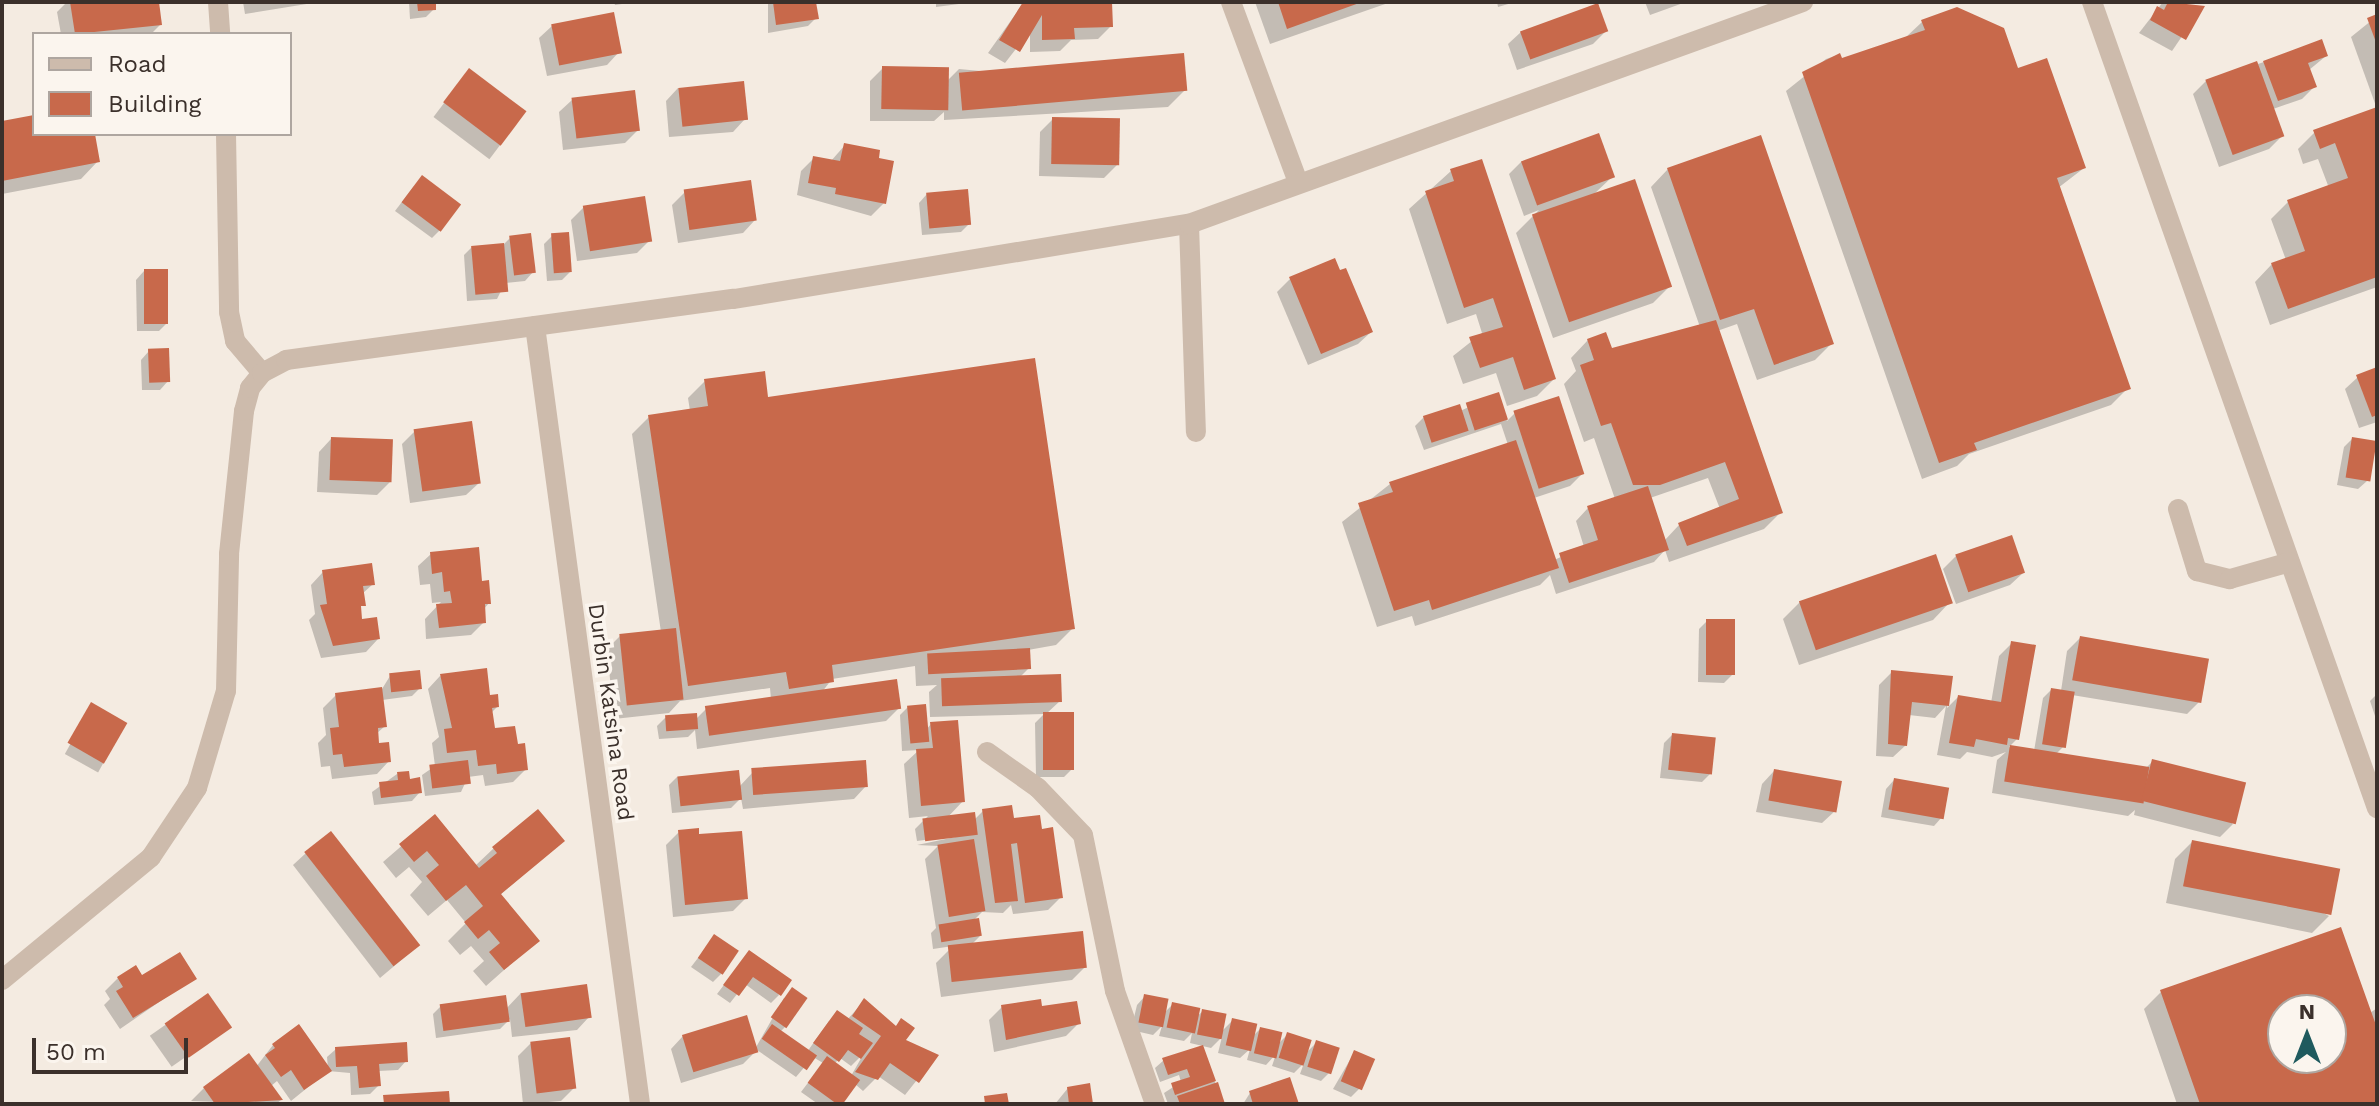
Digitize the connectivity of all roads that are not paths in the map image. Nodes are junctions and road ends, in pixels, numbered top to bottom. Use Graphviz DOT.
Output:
graph roads {
  1 [pos="218,2"];
  2 [pos="1231,2"];
  3 [pos="1803,2"];
  4 [pos="2092,2"];
  5 [pos="220,32"];
  6 [pos="226,136"];
  7 [pos="1298,182"];
  8 [pos="1189,224"];
  9 [pos="535,326"];
  10 [pos="262,373"];
  11 [pos="1196,432"];
  12 [pos="2178,509"];
  13 [pos="2290,562"];
  14 [pos="987,752"];
  15 [pos="2377,808"];
  16 [pos="2,980"];
  17 [pos="640,1104"];
  18 [pos="1155,1104"];
  1 -- 5 [label="street"];
  2 -- 7 [label="street"];
  3 -- 7 [label="street"];
  4 -- 13 [label="street"];
  6 -- 10 [label="street"];
  7 -- 8 [label="street"];
  8 -- 9 [label="street"];
  8 -- 11 [label="street"];
  9 -- 10 [label="street"];
  9 -- 17 [label="street, Durbin Katsina Road"];
  10 -- 16 [label="street"];
  12 -- 13 [label="street"];
  13 -- 15 [label="street"];
  14 -- 18 [label="street"];
}
